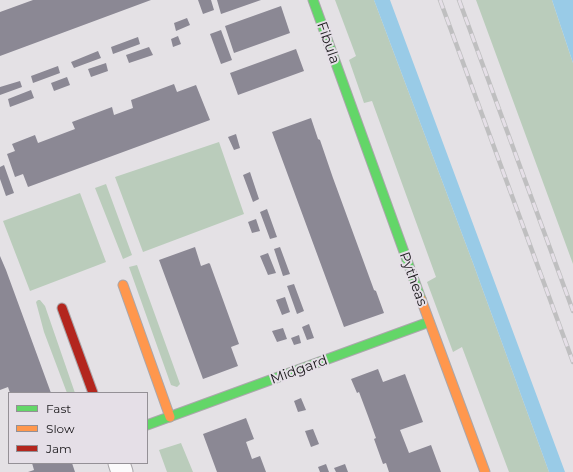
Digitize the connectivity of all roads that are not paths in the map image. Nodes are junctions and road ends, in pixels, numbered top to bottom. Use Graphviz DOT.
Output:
graph roads {
  1 [pos="313,0"];
  2 [pos="343,85"];
  3 [pos="123,285"];
  4 [pos="62,308"];
  5 [pos="429,322"];
  6 [pos="93,392"];
  7 [pos="170,416"];
  8 [pos="148,425"];
  9 [pos="485,472"];
  1 -- 2 [label="street, Fibula"];
  2 -- 5 [label="street, Pytheas"];
  3 -- 7 [label="street"];
  4 -- 6 [label="street"];
  5 -- 7 [label="street, Midgard"];
  5 -- 9 [label="street, Pytheas"];
  7 -- 8 [label="street, Midgard"];
}
